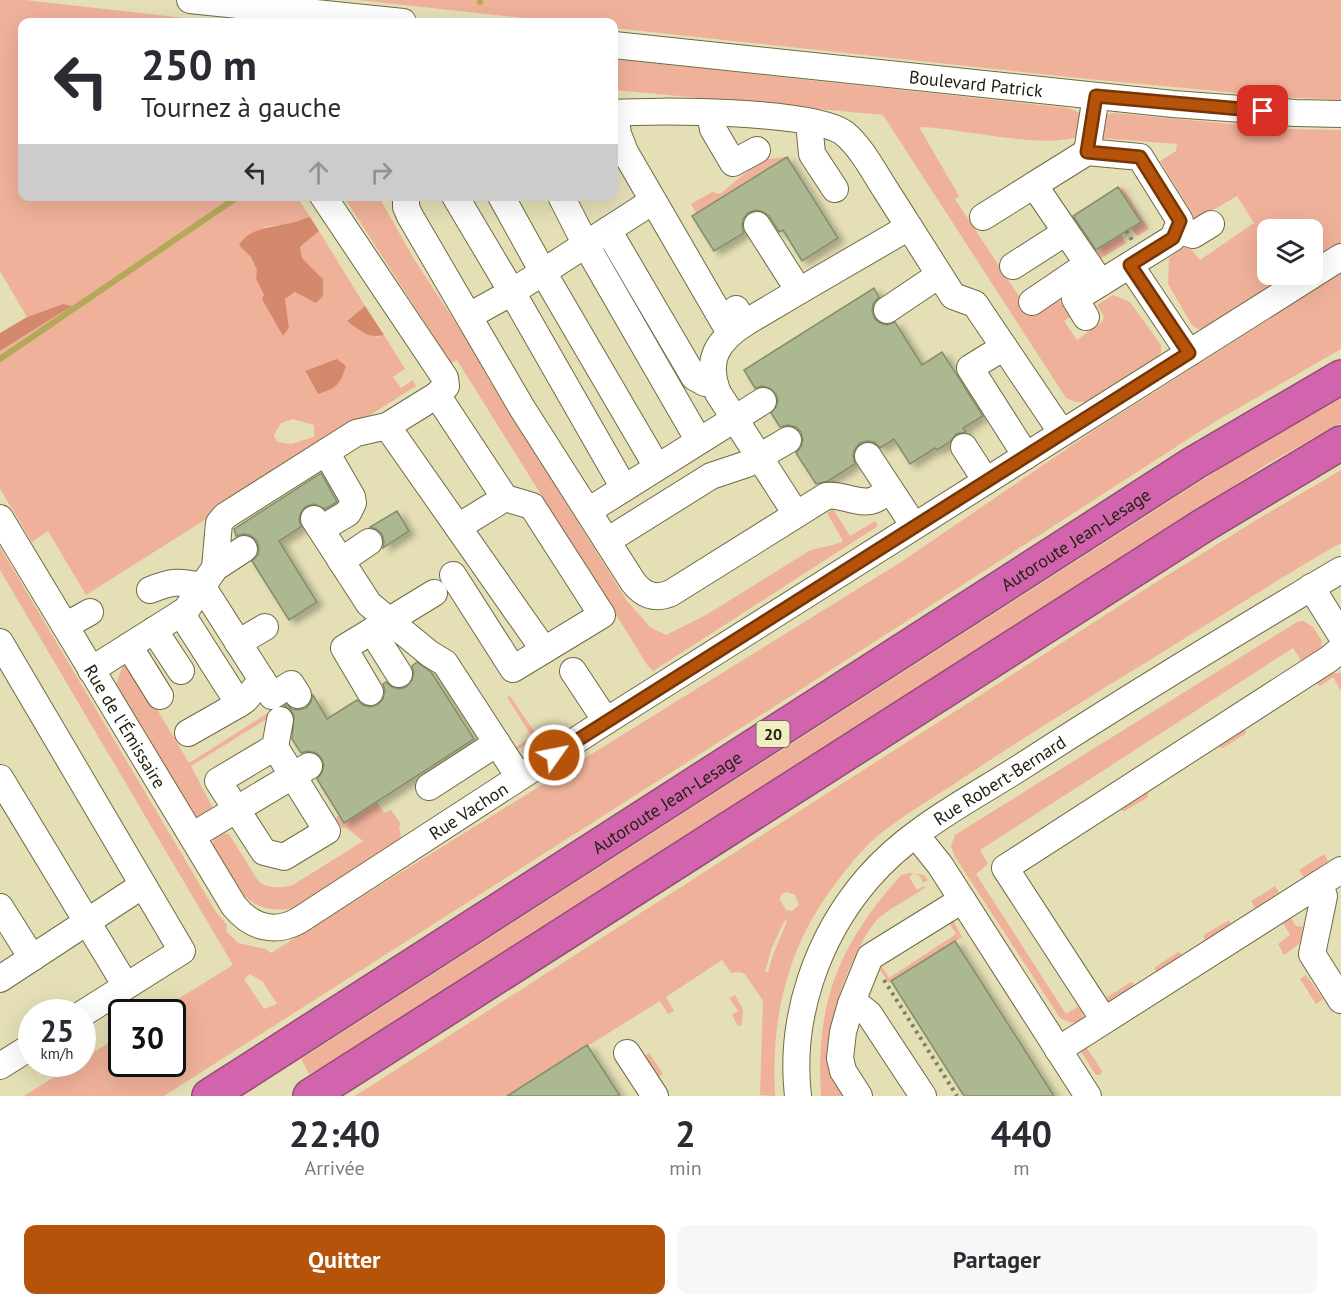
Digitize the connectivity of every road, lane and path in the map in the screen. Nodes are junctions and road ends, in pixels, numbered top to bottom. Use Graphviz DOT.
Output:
graph roads {
  1 [pos="190,0"];
  2 [pos="226,13"];
  3 [pos="324,18"];
  4 [pos="618,45"];
  5 [pos="1096,96"];
  6 [pos="618,113"];
  7 [pos="710,114"];
  8 [pos="1341,114"];
  9 [pos="809,122"];
  10 [pos="618,133"];
  11 [pos="757,150"];
  12 [pos="1087,152"];
  13 [pos="1034,185"];
  14 [pos="835,189"];
  15 [pos="326,201"];
  16 [pos="406,201"];
  17 [pos="458,201"];
  18 [pos="504,201"];
  19 [pos="564,201"];
  20 [pos="653,201"];
  21 [pos="983,217"];
  22 [pos="1211,224"];
  23 [pos="757,225"];
  24 [pos="909,227"];
  25 [pos="608,230"];
  26 [pos="1177,230"];
  27 [pos="1126,231"];
  28 [pos="1066,232"];
  29 [pos="691,234"];
  30 [pos="1132,240"];
  31 [pos="586,244"];
  32 [pos="1341,257"];
  33 [pos="1130,265"];
  34 [pos="1013,266"];
  35 [pos="543,272"];
  36 [pos="1094,274"];
  37 [pos="939,275"];
  38 [pos="799,291"];
  39 [pos="512,292"];
  40 [pos="1032,302"];
  41 [pos="887,310"];
  42 [pos="469,316"];
  43 [pos="1086,317"];
  44 [pos="738,328"];
  45 [pos="1004,347"];
  46 [pos="1189,353"];
  47 [pos="1341,377"];
  48 [pos="714,382"];
  49 [pos="437,395"];
  50 [pos="763,401"];
  51 [pos="735,418"];
  52 [pos="387,426"];
  53 [pos="1062,433"];
  54 [pos="788,440"];
  55 [pos="699,441"];
  56 [pos="1341,443"];
  57 [pos="964,447"];
  58 [pos="326,452"];
  59 [pos="868,456"];
  60 [pos="1026,456"];
  61 [pos="760,458"];
  62 [pos="657,467"];
  63 [pos="986,481"];
  64 [pos="624,488"];
  65 [pos="890,490"];
  66 [pos="505,498"];
  67 [pos="588,511"];
  68 [pos="796,514"];
  69 [pos="0,518"];
  70 [pos="914,526"];
  71 [pos="458,527"];
  72 [pos="607,541"];
  73 [pos="369,542"];
  74 [pos="244,549"];
  75 [pos="341,561"];
  76 [pos="1341,570"];
  77 [pos="453,575"];
  78 [pos="208,577"];
  79 [pos="1311,587"];
  80 [pos="150,590"];
  81 [pos="434,593"];
  82 [pos="90,612"];
  83 [pos="181,613"];
  84 [pos="65,626"];
  85 [pos="381,626"];
  86 [pos="266,627"];
  87 [pos="154,630"];
  88 [pos="1341,634"];
  89 [pos="0,642"];
  90 [pos="238,643"];
  91 [pos="129,646"];
  92 [pos="1341,649"];
  93 [pos="544,650"];
  94 [pos="92,670"];
  95 [pos="181,671"];
  96 [pos="573,671"];
  97 [pos="399,674"];
  98 [pos="262,681"];
  99 [pos="370,692"];
  100 [pos="298,695"];
  101 [pos="160,696"];
  102 [pos="239,704"];
  103 [pos="280,720"];
  104 [pos="606,721"];
  105 [pos="188,733"];
  106 [pos="497,743"];
  107 [pos="275,747"];
  108 [pos="301,771"];
  109 [pos="519,777"];
  110 [pos="0,778"];
  111 [pos="429,787"];
  112 [pos="236,810"];
  113 [pos="916,835"];
  114 [pos="192,836"];
  115 [pos="1341,870"];
  116 [pos="1319,884"];
  117 [pos="143,885"];
  118 [pos="962,900"];
  119 [pos="0,907"];
  120 [pos="87,921"];
  121 [pos="260,926"];
  122 [pos="32,958"];
  123 [pos="882,977"];
  124 [pos="0,979"];
  125 [pos="126,986"];
  126 [pos="1341,1000"];
  127 [pos="851,1004"];
  128 [pos="96,1005"];
  129 [pos="1104,1020"];
  130 [pos="920,1027"];
  131 [pos="915,1030"];
  132 [pos="1058,1050"];
  133 [pos="627,1053"];
  134 [pos="18,1055"];
  135 [pos="0,1066"];
  136 [pos="209,1096"];
  137 [pos="310,1096"];
  138 [pos="655,1096"];
  139 [pos="798,1096"];
  140 [pos="859,1096"];
  141 [pos="922,1096"];
  142 [pos="957,1096"];
  143 [pos="1089,1096"];
  1 -- 2 [label="street"];
  2 -- 3 [label="street"];
  4 -- 5 [label="street, Boulevard Patrick"];
  5 -- 8 [label="street, Boulevard Patrick"];
  5 -- 12 [label="street"];
  6 -- 7 [label="street"];
  7 -- 9 [label="street"];
  7 -- 11 [label="street"];
  9 -- 14 [label="street"];
  9 -- 24 [label="street"];
  10 -- 20 [label="street"];
  12 -- 13 [label="street"];
  12 -- 26 [label="street"];
  13 -- 21 [label="street"];
  13 -- 28 [label="street"];
  15 -- 49 [label="street"];
  16 -- 42 [label="street"];
  17 -- 39 [label="street"];
  18 -- 35 [label="street"];
  19 -- 31 [label="street"];
  20 -- 25 [label="street"];
  20 -- 44 [label="street"];
  22 -- 26 [label="street"];
  23 -- 38 [label="street"];
  24 -- 37 [label="street"];
  24 -- 38 [label="street"];
  25 -- 31 [label="street"];
  25 -- 48 [label="street"];
  26 -- 33 [label="street"];
  27 -- 30 [label="path"];
  28 -- 34 [label="street"];
  28 -- 36 [label="street"];
  29 -- 44 [label="street"];
  31 -- 35 [label="street"];
  31 -- 55 [label="street"];
  32 -- 46 [label="street, Rue Vachon"];
  33 -- 36 [label="street"];
  33 -- 46 [label="street"];
  35 -- 39 [label="street"];
  35 -- 62 [label="street"];
  36 -- 40 [label="street"];
  36 -- 43 [label="street"];
  37 -- 41 [label="street"];
  37 -- 45 [label="street"];
  38 -- 44 [label="street"];
  39 -- 42 [label="street"];
  39 -- 64 [label="street"];
  42 -- 67 [label="street"];
  44 -- 48 [label="street"];
  45 -- 53 [label="street"];
  45 -- 60 [label="street"];
  46 -- 53 [label="street, Rue Vachon"];
  47 -- 136 [label="highway, Autoroute Jean-Lesage / 20"];
  48 -- 51 [label="street"];
  49 -- 52 [label="street"];
  49 -- 66 [label="street"];
  50 -- 51 [label="street"];
  51 -- 55 [label="street"];
  51 -- 61 [label="street"];
  52 -- 58 [label="street"];
  52 -- 71 [label="street"];
  53 -- 60 [label="street, Rue Vachon"];
  54 -- 61 [label="street"];
  55 -- 62 [label="street"];
  56 -- 137 [label="highway"];
  57 -- 63 [label="street"];
  58 -- 75 [label="street"];
  58 -- 78 [label="street"];
  59 -- 65 [label="street"];
  60 -- 63 [label="street, Rue Vachon"];
  61 -- 68 [label="street"];
  61 -- 72 [label="street"];
  62 -- 64 [label="street"];
  63 -- 70 [label="street, Rue Vachon"];
  64 -- 67 [label="street"];
  65 -- 68 [label="street"];
  65 -- 70 [label="street"];
  66 -- 71 [label="street"];
  66 -- 93 [label="street"];
  67 -- 72 [label="street"];
  68 -- 72 [label="street"];
  69 -- 84 [label="street, Rue de l'Émissaire"];
  70 -- 104 [label="street, Rue Vachon"];
  71 -- 93 [label="street"];
  73 -- 75 [label="street"];
  74 -- 78 [label="street"];
  75 -- 85 [label="street"];
  76 -- 79 [label="street, Rue Robert-Bernard"];
  77 -- 93 [label="street"];
  78 -- 80 [label="street"];
  78 -- 83 [label="street"];
  78 -- 90 [label="street"];
  79 -- 88 [label="street"];
  79 -- 113 [label="street, Rue Robert-Bernard"];
  81 -- 85 [label="street"];
  82 -- 84 [label="street"];
  83 -- 87 [label="street"];
  83 -- 102 [label="street"];
  84 -- 94 [label="street, Rue de l'Émissaire"];
  85 -- 97 [label="street"];
  85 -- 99 [label="street"];
  85 -- 106 [label="street"];
  86 -- 90 [label="street"];
  87 -- 91 [label="street"];
  87 -- 95 [label="street"];
  89 -- 117 [label="street"];
  90 -- 98 [label="street"];
  91 -- 94 [label="street"];
  91 -- 101 [label="street"];
  92 -- 129 [label="street"];
  94 -- 114 [label="street, Rue de l'Émissaire"];
  96 -- 104 [label="street"];
  98 -- 100 [label="street"];
  98 -- 102 [label="street"];
  102 -- 105 [label="street"];
  103 -- 107 [label="street"];
  104 -- 109 [label="street, Rue Vachon"];
  106 -- 109 [label="street"];
  106 -- 111 [label="street"];
  107 -- 108 [label="street"];
  107 -- 112 [label="street"];
  108 -- 112 [label="street"];
  108 -- 112 [label="street"];
  109 -- 121 [label="street, Rue Vachon"];
  110 -- 120 [label="street"];
  112 -- 114 [label="street"];
  113 -- 118 [label="street"];
  113 -- 139 [label="street, Rue Robert-Bernard"];
  114 -- 121 [label="street, Rue de l'Émissaire"];
  115 -- 116 [label="street"];
  116 -- 126 [label="street"];
  116 -- 129 [label="street"];
  117 -- 120 [label="street"];
  117 -- 125 [label="street"];
  118 -- 127 [label="street"];
  118 -- 132 [label="street"];
  119 -- 122 [label="street"];
  120 -- 122 [label="street"];
  120 -- 125 [label="street"];
  122 -- 124 [label="street"];
  123 -- 131 [label="path"];
  125 -- 128 [label="street"];
  127 -- 140 [label="street"];
  127 -- 141 [label="street"];
  129 -- 132 [label="street"];
  130 -- 131 [label="path"];
  131 -- 142 [label="path"];
  132 -- 143 [label="street"];
  133 -- 138 [label="street"];
  134 -- 135 [label="street"];
}
